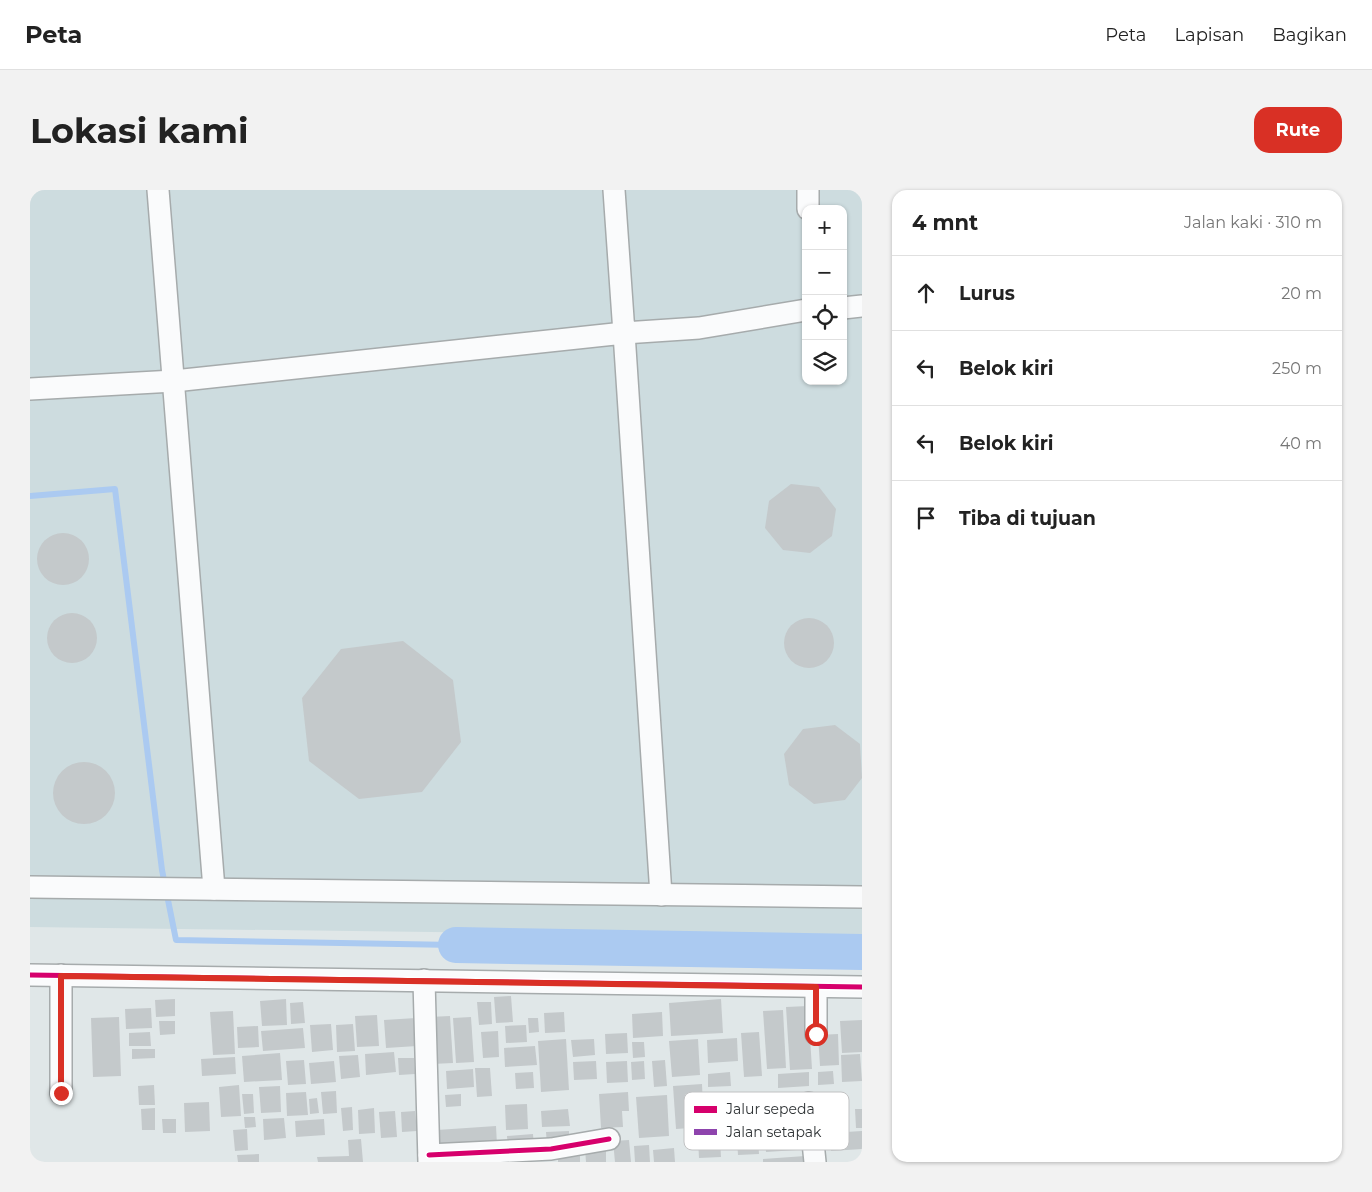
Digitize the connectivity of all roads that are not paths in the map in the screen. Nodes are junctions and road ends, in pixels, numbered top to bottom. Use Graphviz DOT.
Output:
graph roads {
  1 [pos="158,190"];
  2 [pos="614,190"];
  3 [pos="808,190"];
  4 [pos="808,205"];
  5 [pos="862,306"];
  6 [pos="847,308"];
  7 [pos="802,311"];
  8 [pos="624,333"];
  9 [pos="174,381"];
  10 [pos="30,388"];
  11 [pos="30,887"];
  12 [pos="214,889"];
  13 [pos="661,895"];
  14 [pos="862,897"];
  15 [pos="30,975"];
  16 [pos="61,976"];
  17 [pos="424,980"];
  18 [pos="816,987"];
  19 [pos="862,987"];
  20 [pos="816,1034"];
  21 [pos="61,1093"];
  22 [pos="609,1139"];
  23 [pos="429,1159"];
  1 -- 9 [label="street"];
  2 -- 8 [label="street"];
  3 -- 4 [label="street"];
  5 -- 6 [label="street"];
  7 -- 8 [label="street"];
  8 -- 9 [label="street"];
  8 -- 13 [label="street"];
  9 -- 10 [label="street"];
  9 -- 12 [label="street"];
  11 -- 12 [label="street"];
  12 -- 13 [label="street"];
  13 -- 14 [label="street"];
  15 -- 16 [label="street"];
  16 -- 17 [label="street"];
  16 -- 21 [label="street"];
  17 -- 18 [label="street"];
  17 -- 23 [label="street"];
  18 -- 19 [label="street"];
  18 -- 20 [label="street"];
  22 -- 23 [label="street"];
}
